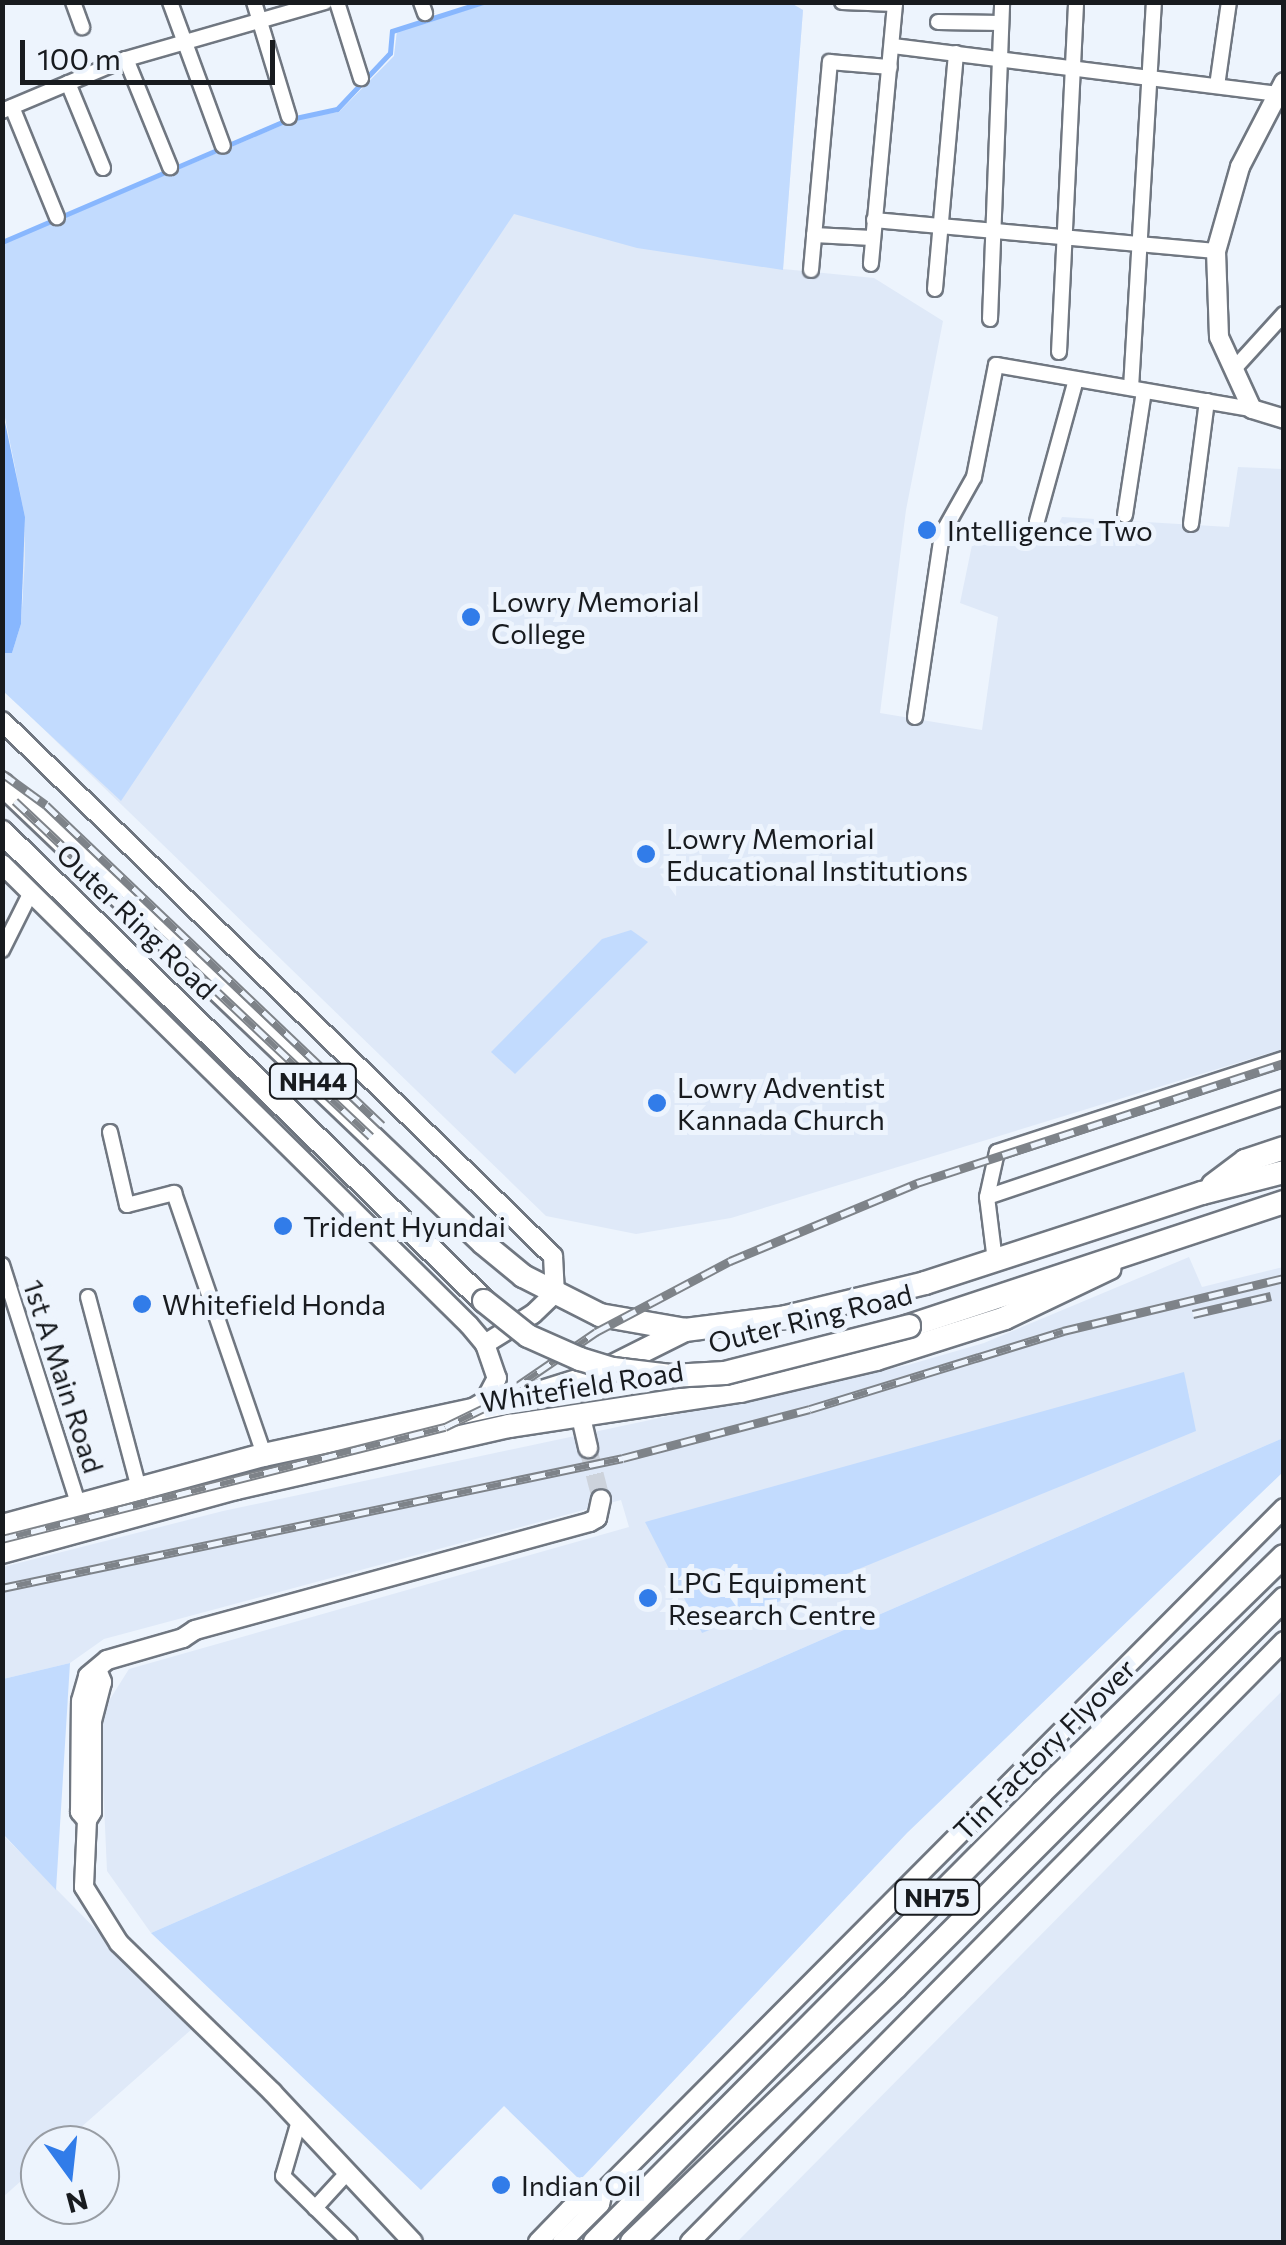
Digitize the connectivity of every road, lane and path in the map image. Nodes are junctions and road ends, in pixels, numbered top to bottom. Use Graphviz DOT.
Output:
graph roads {
  1 [pos="73,2"];
  2 [pos="170,2"];
  3 [pos="254,2"];
  4 [pos="325,2"];
  5 [pos="337,2"];
  6 [pos="842,2"];
  7 [pos="1002,2"];
  8 [pos="1230,2"];
  9 [pos="1076,3"];
  10 [pos="1154,5"];
  11 [pos="260,22"];
  12 [pos="938,22"];
  13 [pos="1001,23"];
  14 [pos="82,27"];
  15 [pos="184,40"];
  16 [pos="893,46"];
  17 [pos="956,54"];
  18 [pos="126,59"];
  19 [pos="1000,59"];
  20 [pos="890,67"];
  21 [pos="1074,68"];
  22 [pos="361,78"];
  23 [pos="1148,78"];
  24 [pos="68,84"];
  25 [pos="1217,86"];
  26 [pos="1280,88"];
  27 [pos="7,109"];
  28 [pos="289,116"];
  29 [pos="223,146"];
  30 [pos="170,167"];
  31 [pos="104,168"];
  32 [pos="57,217"];
  33 [pos="874,220"];
  34 [pos="940,226"];
  35 [pos="994,231"];
  36 [pos="814,235"];
  37 [pos="872,238"];
  38 [pos="1067,238"];
  39 [pos="1140,244"];
  40 [pos="1216,251"];
  41 [pos="871,264"];
  42 [pos="811,270"];
  43 [pos="935,289"];
  44 [pos="1284,314"];
  45 [pos="990,319"];
  46 [pos="1059,352"];
  47 [pos="1232,370"];
  48 [pos="1076,379"];
  49 [pos="1137,390"];
  50 [pos="1206,402"];
  51 [pos="1252,409"];
  52 [pos="1284,419"];
  53 [pos="1125,515"];
  54 [pos="1037,521"];
  55 [pos="1191,524"];
  56 [pos="915,717"];
  57 [pos="2,721"];
  58 [pos="2,784"];
  59 [pos="2,832"];
  60 [pos="2,864"];
  61 [pos="31,892"];
  62 [pos="2,950"];
  63 [pos="1284,1058"];
  64 [pos="1284,1097"];
  65 [pos="110,1132"];
  66 [pos="1284,1148"];
  67 [pos="1284,1172"];
  68 [pos="1202,1192"];
  69 [pos="987,1197"];
  70 [pos="1284,1202"];
  71 [pos="1158,1245"];
  72 [pos="995,1261"];
  73 [pos="2,1264"];
  74 [pos="554,1293"];
  75 [pos="88,1296"];
  76 [pos="685,1330"];
  77 [pos="485,1344"];
  78 [pos="464,1413"];
  79 [pos="581,1417"];
  80 [pos="588,1448"];
  81 [pos="264,1455"];
  82 [pos="140,1489"];
  83 [pos="78,1502"];
  84 [pos="1284,1508"];
  85 [pos="2,1526"];
  86 [pos="2,1552"];
  87 [pos="1284,1556"];
  88 [pos="1284,1598"];
  89 [pos="183,1638"];
  90 [pos="1284,1642"];
  91 [pos="299,2122"];
  92 [pos="348,2172"];
  93 [pos="603,2192"];
  94 [pos="315,2208"];
  95 [pos="350,2242"];
  96 [pos="414,2242"];
  97 [pos="538,2242"];
  98 [pos="562,2242"];
  99 [pos="596,2242"];
  100 [pos="632,2242"];
  101 [pos="690,2242"];
  1 -- 14 [label="street"];
  2 -- 15 [label="street"];
  3 -- 11 [label="street"];
  4 -- 11 [label="street"];
  5 -- 22 [label="street"];
  6 -- 16 [label="street"];
  7 -- 13 [label="street"];
  8 -- 25 [label="street"];
  9 -- 21 [label="street"];
  10 -- 23 [label="street"];
  11 -- 15 [label="street"];
  11 -- 28 [label="street"];
  12 -- 13 [label="street"];
  13 -- 19 [label="street"];
  15 -- 18 [label="street"];
  15 -- 29 [label="street"];
  16 -- 17 [label="street"];
  16 -- 20 [label="street"];
  17 -- 19 [label="street"];
  17 -- 34 [label="street"];
  18 -- 24 [label="street"];
  18 -- 30 [label="street"];
  19 -- 21 [label="street"];
  19 -- 35 [label="street"];
  20 -- 33 [label="street"];
  20 -- 36 [label="street"];
  21 -- 23 [label="street"];
  21 -- 38 [label="street"];
  23 -- 25 [label="street"];
  23 -- 39 [label="street"];
  24 -- 27 [label="street"];
  24 -- 31 [label="street"];
  25 -- 26 [label="street"];
  26 -- 40 [label="street"];
  27 -- 32 [label="street"];
  33 -- 34 [label="street"];
  33 -- 37 [label="street"];
  34 -- 35 [label="street"];
  34 -- 43 [label="street"];
  35 -- 38 [label="street"];
  35 -- 45 [label="street"];
  36 -- 37 [label="street"];
  36 -- 42 [label="street"];
  37 -- 41 [label="street"];
  38 -- 39 [label="street"];
  38 -- 46 [label="street"];
  39 -- 40 [label="street"];
  39 -- 49 [label="street"];
  40 -- 47 [label="street"];
  44 -- 47 [label="street"];
  47 -- 51 [label="street"];
  48 -- 49 [label="street"];
  48 -- 54 [label="street"];
  48 -- 56 [label="street"];
  49 -- 50 [label="street"];
  49 -- 53 [label="street"];
  50 -- 51 [label="street"];
  50 -- 55 [label="street"];
  51 -- 52 [label="street"];
  57 -- 74 [label="street"];
  58 -- 74 [label="main road, Outer Ring Road / NH44"];
  59 -- 71 [label="main road, Outer Ring Road / NH44, bridge"];
  60 -- 61 [label="street"];
  61 -- 62 [label="street"];
  61 -- 77 [label="street"];
  63 -- 69 [label="street"];
  64 -- 69 [label="street"];
  65 -- 81 [label="street"];
  66 -- 68 [label="main road, Outer Ring Road"];
  67 -- 68 [label="main road, Outer Ring Road / NH44"];
  68 -- 72 [label="main road, Outer Ring Road / NH44"];
  69 -- 72 [label="street"];
  70 -- 71 [label="main road, Outer Ring Road / NH44"];
  71 -- 79 [label="main road, Whitefield Road"];
  72 -- 76 [label="main road, Outer Ring Road / NH44"];
  73 -- 83 [label="street, 1st A Main Road"];
  74 -- 76 [label="main road, Outer Ring Road / NH44"];
  74 -- 77 [label="street"];
  75 -- 82 [label="street"];
  76 -- 78 [label="main road, Whitefield Road"];
  77 -- 78 [label="street"];
  78 -- 81 [label="main road, Whitefield Road"];
  79 -- 80 [label="street"];
  79 -- 86 [label="main road, Whitefield Road"];
  81 -- 82 [label="main road, Whitefield Road"];
  82 -- 83 [label="main road, Whitefield Road"];
  83 -- 85 [label="main road, Whitefield Road"];
  84 -- 93 [label="street"];
  87 -- 99 [label="main road, Tin Factory Flyover / NH75"];
  88 -- 100 [label="main road, NH75"];
  89 -- 89 [label="street"];
  89 -- 91 [label="street"];
  90 -- 101 [label="street"];
  91 -- 92 [label="street"];
  91 -- 94 [label="street"];
  92 -- 94 [label="street"];
  92 -- 96 [label="street"];
  93 -- 97 [label="street"];
  93 -- 98 [label="street"];
  94 -- 95 [label="street"];
}
